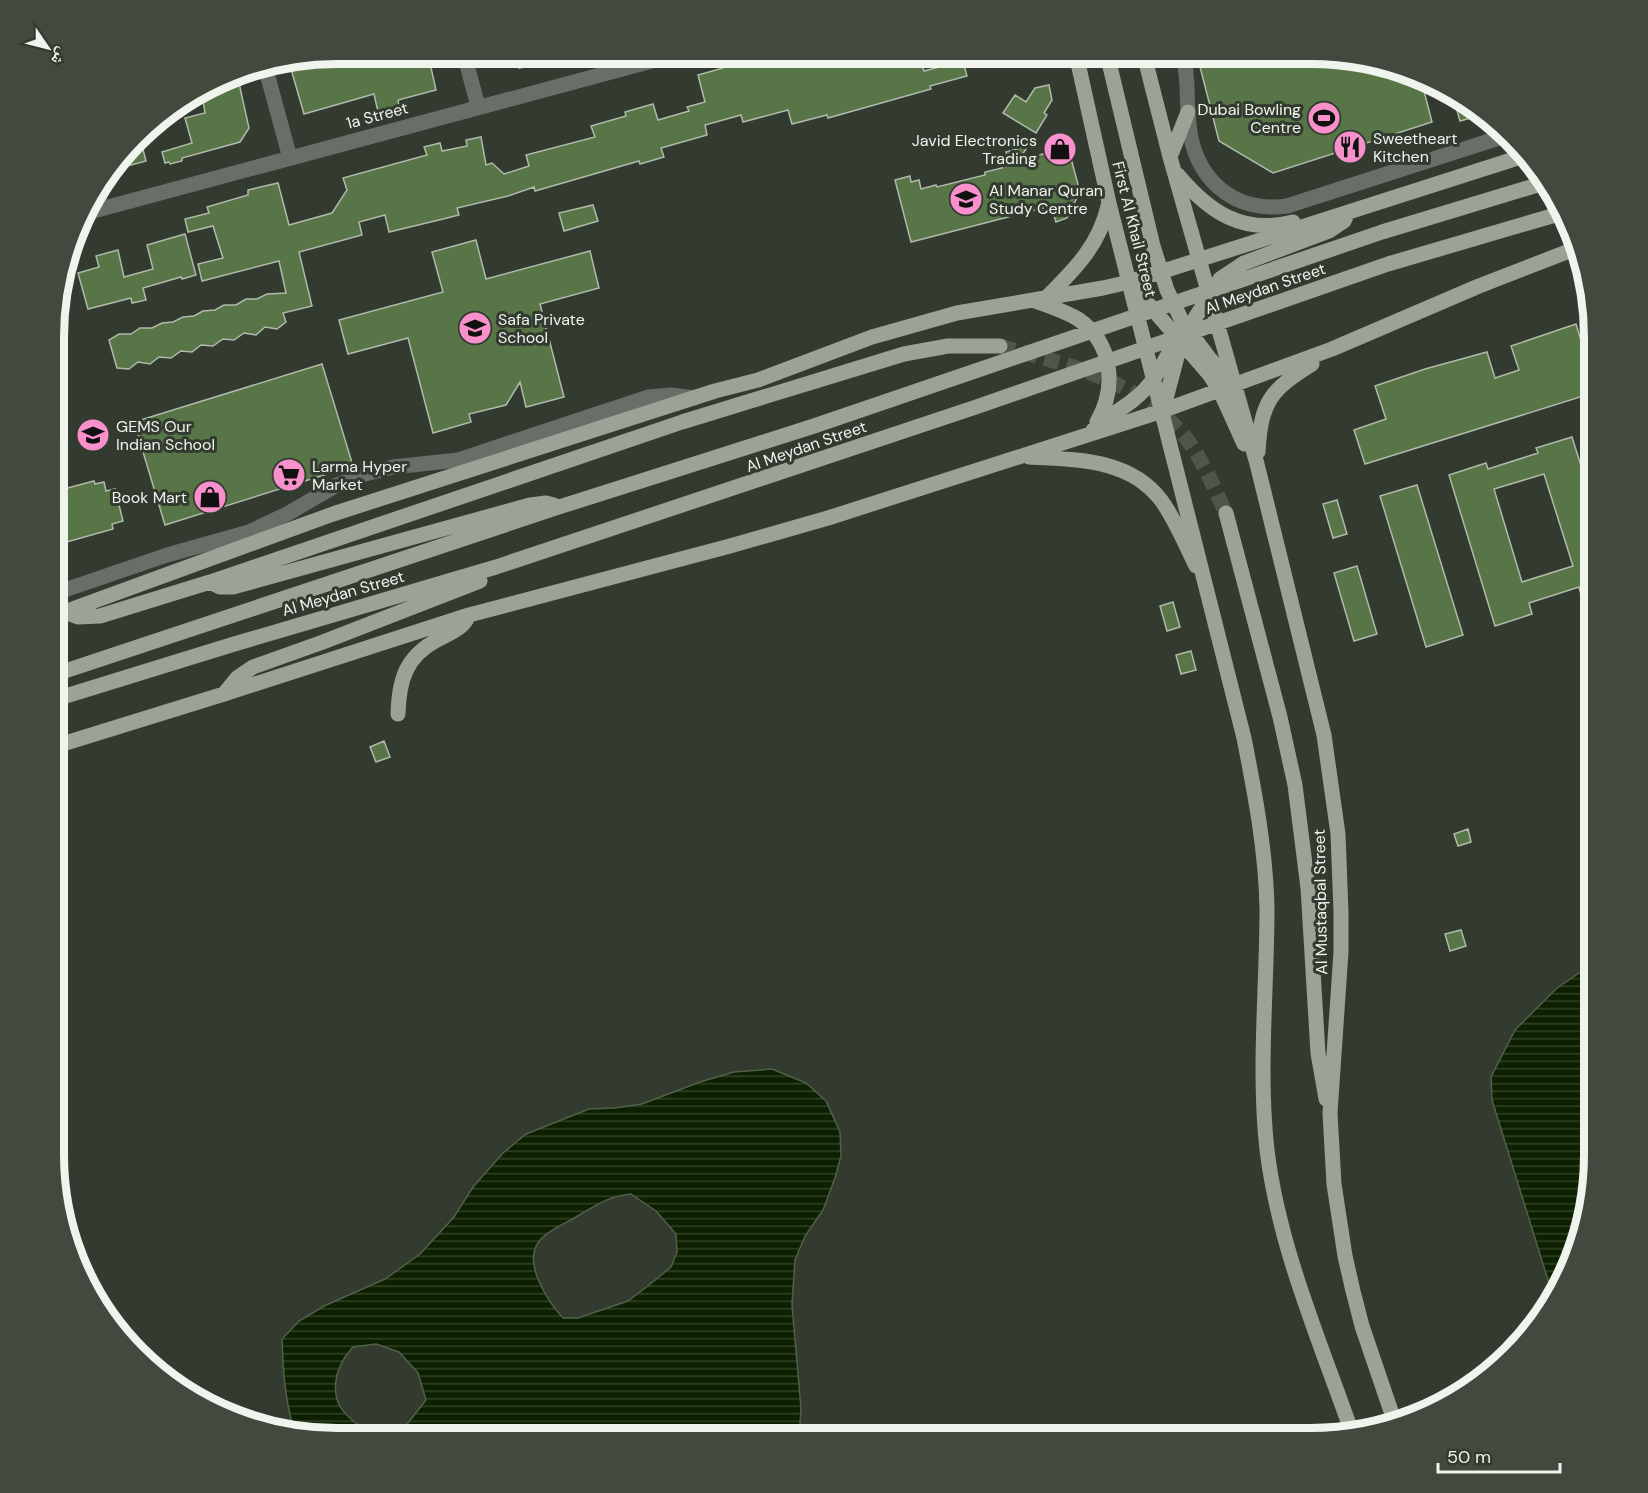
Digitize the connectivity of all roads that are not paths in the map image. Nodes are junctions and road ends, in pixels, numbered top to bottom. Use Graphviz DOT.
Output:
graph roads {
  1 [pos="467,64"];
  2 [pos="635,64"];
  3 [pos="1078,64"];
  4 [pos="1109,64"];
  5 [pos="1147,64"];
  6 [pos="1185,64"];
  7 [pos="267,74"];
  8 [pos="478,106"];
  9 [pos="1188,112"];
  10 [pos="1498,138"];
  11 [pos="290,158"];
  12 [pos="1517,158"];
  13 [pos="1172,164"];
  14 [pos="1537,185"];
  15 [pos="100,202"];
  16 [pos="1109,203"];
  17 [pos="102,208"];
  18 [pos="97,210"];
  19 [pos="1348,212"];
  20 [pos="1554,215"];
  21 [pos="1569,251"];
  22 [pos="1199,260"];
  23 [pos="1161,272"];
  24 [pos="1129,282"];
  25 [pos="1209,294"];
  26 [pos="1040,300"];
  27 [pos="1183,333"];
  28 [pos="1000,346"];
  29 [pos="1332,349"];
  30 [pos="1155,380"];
  31 [pos="1235,385"];
  32 [pos="1220,391"];
  33 [pos="694,399"];
  34 [pos="1162,411"];
  35 [pos="1089,434"];
  36 [pos="1019,456"];
  37 [pos="1257,464"];
  38 [pos="559,507"];
  39 [pos="1226,513"];
  40 [pos="496,567"];
  41 [pos="210,582"];
  42 [pos="1208,587"];
  43 [pos="64,590"];
  44 [pos="64,612"];
  45 [pos="64,614"];
  46 [pos="469,615"];
  47 [pos="64,671"];
  48 [pos="224,694"];
  49 [pos="64,697"];
  50 [pos="398,714"];
  51 [pos="64,744"];
  52 [pos="1330,1113"];
  53 [pos="1392,1416"];
  54 [pos="1349,1425"];
  1 -- 8 [label="street"];
  2 -- 8 [label="street, 1a Street"];
  3 -- 16 [label="main road, First Al Khail Street"];
  4 -- 23 [label="main road"];
  5 -- 13 [label="main road"];
  6 -- 9 [label="street"];
  7 -- 11 [label="street"];
  8 -- 11 [label="street, 1a Street"];
  9 -- 10 [label="street"];
  9 -- 13 [label="main road"];
  11 -- 17 [label="street, 1a Street"];
  12 -- 19 [label="main road"];
  13 -- 19 [label="main road"];
  13 -- 22 [label="main road"];
  14 -- 38 [label="main road, Al Meydan Street"];
  15 -- 17 [label="street"];
  16 -- 24 [label="main road, First Al Khail Street"];
  16 -- 26 [label="main road"];
  17 -- 18 [label="street, 1a Street"];
  19 -- 22 [label="main road"];
  19 -- 25 [label="main road"];
  20 -- 40 [label="main road, Al Meydan Street"];
  21 -- 29 [label="main road"];
  22 -- 23 [label="main road"];
  22 -- 25 [label="main road"];
  22 -- 27 [label="main road"];
  23 -- 24 [label="main road"];
  23 -- 27 [label="main road"];
  24 -- 26 [label="main road"];
  24 -- 27 [label="main road"];
  24 -- 30 [label="main road, First Al Khail Street"];
  25 -- 27 [label="main road"];
  25 -- 31 [label="main road"];
  26 -- 33 [label="main road"];
  26 -- 35 [label="main road"];
  27 -- 30 [label="main road"];
  27 -- 31 [label="main road"];
  27 -- 32 [label="main road"];
  27 -- 34 [label="main road"];
  28 -- 41 [label="main road"];
  29 -- 31 [label="main road"];
  29 -- 37 [label="main road"];
  30 -- 34 [label="main road, First Al Khail Street"];
  30 -- 35 [label="main road"];
  31 -- 32 [label="main road"];
  31 -- 37 [label="main road, Al Mustaqbal Street"];
  32 -- 34 [label="main road"];
  32 -- 37 [label="main road"];
  33 -- 43 [label="street"];
  33 -- 44 [label="main road"];
  34 -- 35 [label="main road"];
  34 -- 42 [label="main road"];
  35 -- 36 [label="main road"];
  36 -- 42 [label="main road"];
  36 -- 46 [label="main road"];
  37 -- 52 [label="main road, Al Mustaqbal Street"];
  38 -- 41 [label="main road"];
  38 -- 47 [label="main road, Al Meydan Street"];
  39 -- 52 [label="main road"];
  40 -- 48 [label="main road"];
  40 -- 49 [label="main road, Al Meydan Street"];
  41 -- 45 [label="main road"];
  42 -- 54 [label="main road"];
  46 -- 48 [label="main road"];
  46 -- 50 [label="main road"];
  48 -- 51 [label="main road"];
  52 -- 53 [label="main road, Al Mustaqbal Street"];
}
